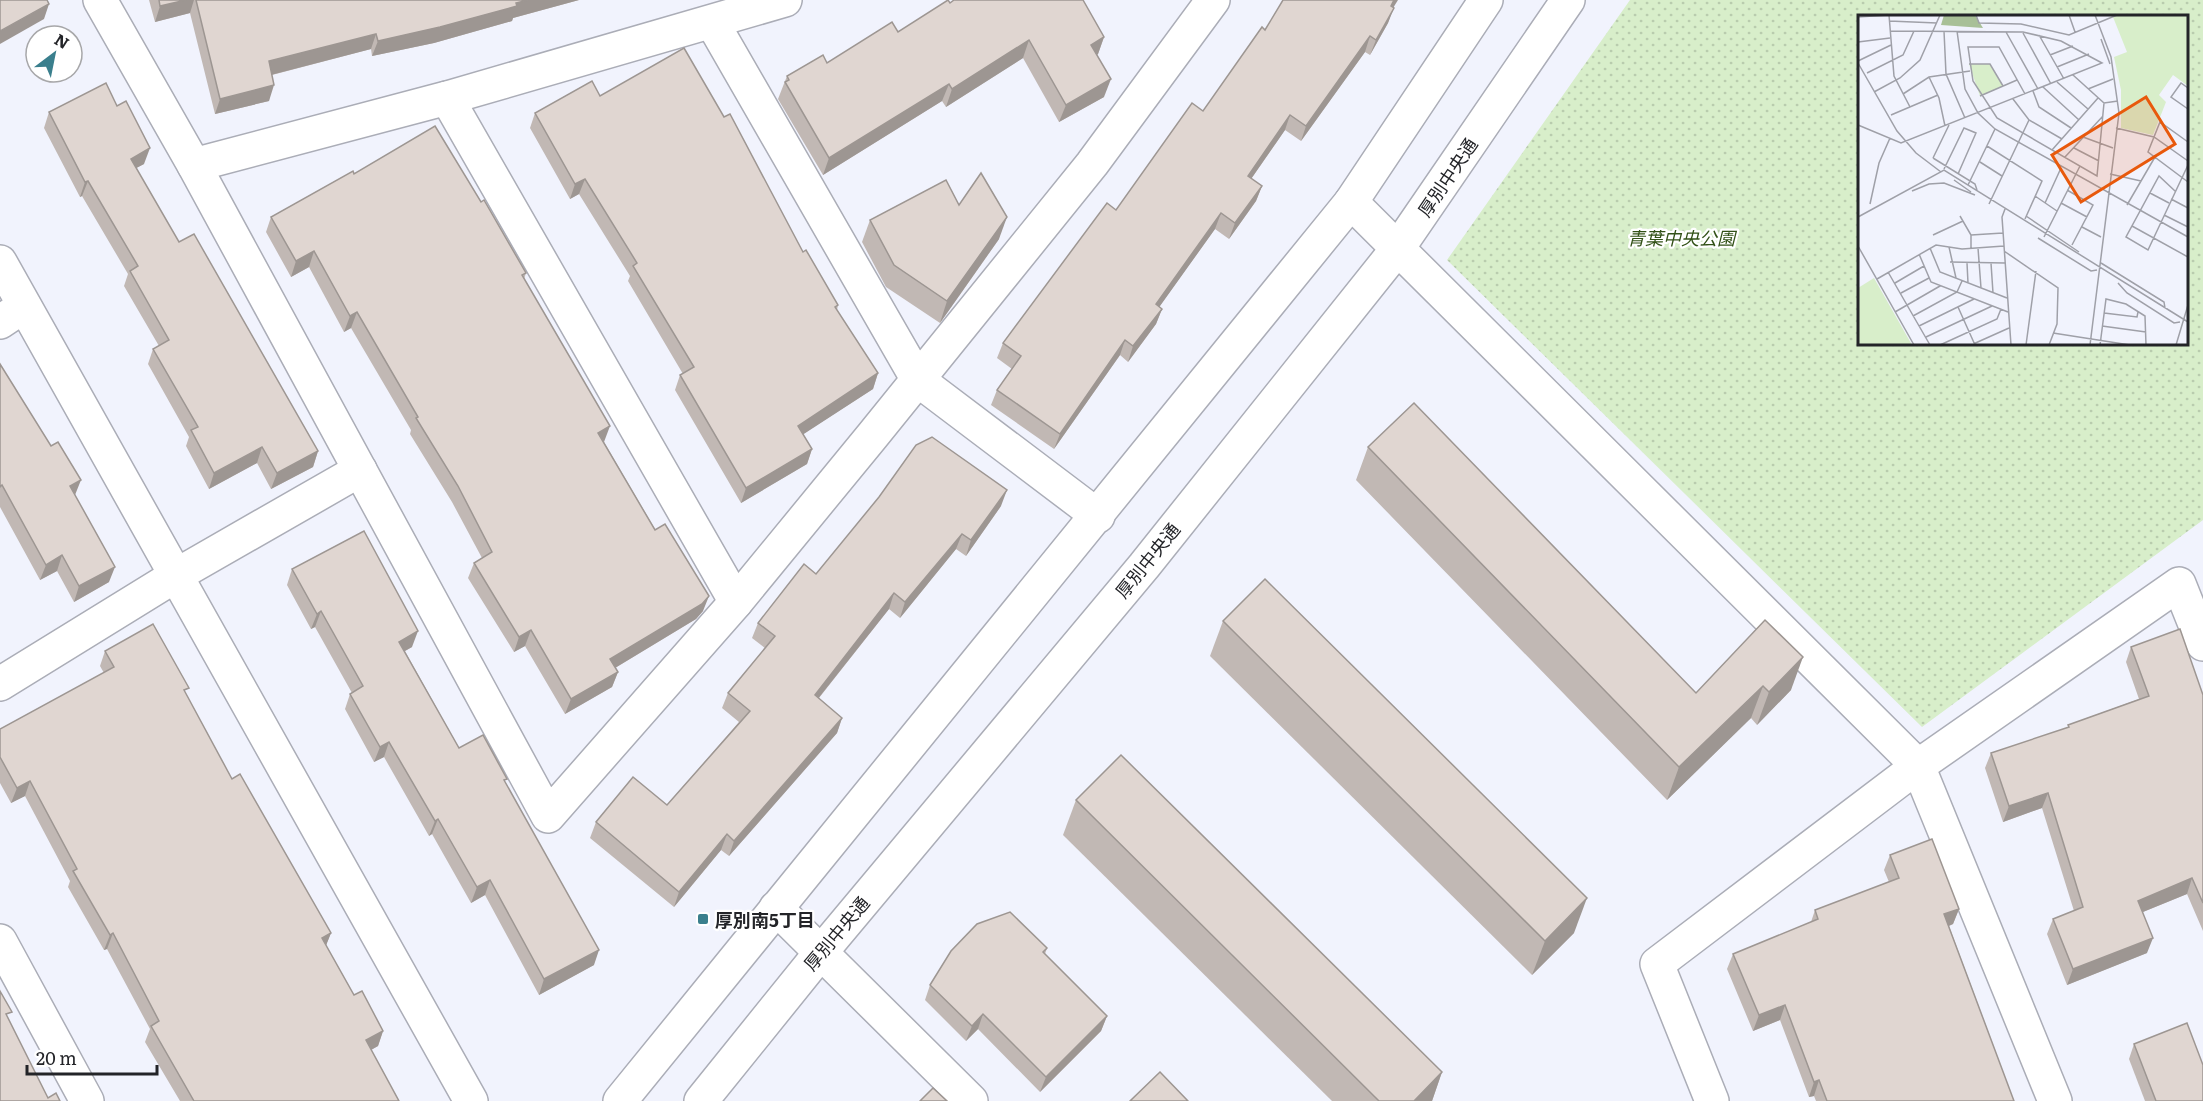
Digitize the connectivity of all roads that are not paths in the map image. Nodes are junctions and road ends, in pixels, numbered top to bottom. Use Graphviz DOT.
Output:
graph roads {
  1 [pos="100,0"];
  2 [pos="785,0"];
  3 [pos="1213,0"];
  4 [pos="1486,0"];
  5 [pos="1569,0"];
  6 [pos="712,22"];
  7 [pos="447,98"];
  8 [pos="194,165"];
  9 [pos="1351,202"];
  10 [pos="1398,248"];
  11 [pos="0,262"];
  12 [pos="12,314"];
  13 [pos="918,380"];
  14 [pos="360,470"];
  15 [pos="1098,516"];
  16 [pos="175,576"];
  17 [pos="736,602"];
  18 [pos="2203,644"];
  19 [pos="0,684"];
  20 [pos="1918,766"];
  21 [pos="776,908"];
  22 [pos="0,941"];
  23 [pos="822,951"];
  24 [pos="87,1101"];
  25 [pos="471,1101"];
  26 [pos="620,1101"];
  27 [pos="701,1101"];
  28 [pos="971,1101"];
  29 [pos="1712,1101"];
  30 [pos="2055,1101"];
  1 -- 8 [label="street"];
  2 -- 6 [label="street"];
  3 -- 13 [label="street"];
  4 -- 9 [label="street"];
  5 -- 10 [label="street, 厚別中央通"];
  6 -- 7 [label="street"];
  6 -- 13 [label="street"];
  7 -- 8 [label="street"];
  7 -- 17 [label="street"];
  8 -- 14 [label="street"];
  9 -- 10 [label="street"];
  9 -- 15 [label="street"];
  10 -- 20 [label="street"];
  10 -- 23 [label="street, 厚別中央通"];
  11 -- 12 [label="street"];
  12 -- 16 [label="street"];
  13 -- 15 [label="street"];
  13 -- 17 [label="street"];
  14 -- 16 [label="street"];
  14 -- 17 [label="street"];
  15 -- 21 [label="street"];
  16 -- 19 [label="street"];
  16 -- 25 [label="street"];
  18 -- 20 [label="street"];
  20 -- 29 [label="street"];
  20 -- 30 [label="street"];
  21 -- 23 [label="street"];
  21 -- 26 [label="street"];
  22 -- 24 [label="street"];
  23 -- 27 [label="street, 厚別中央通"];
  23 -- 28 [label="street"];
}
